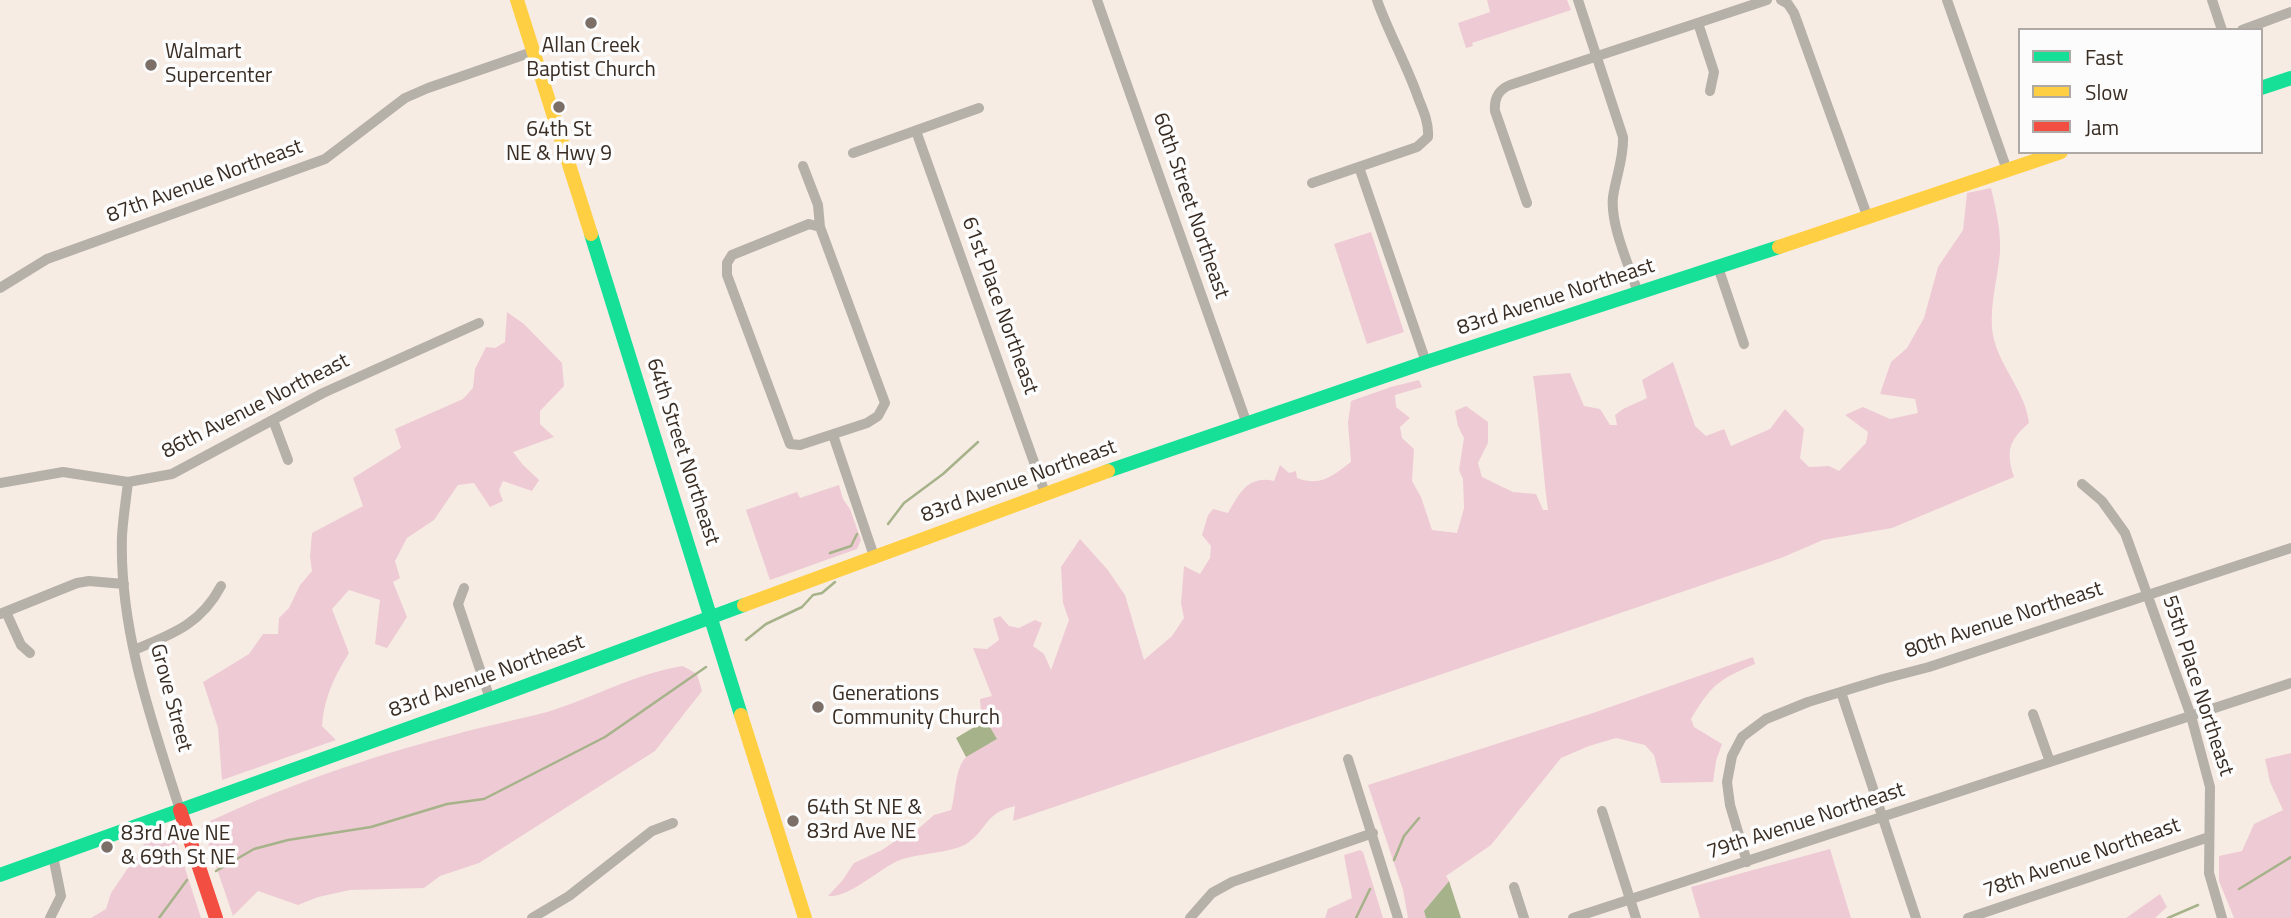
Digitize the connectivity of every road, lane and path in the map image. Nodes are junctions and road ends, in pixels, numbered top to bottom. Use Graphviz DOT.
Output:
graph roads {
  1 [pos="517,0"];
  2 [pos="1097,0"];
  3 [pos="1377,0"];
  4 [pos="1578,0"];
  5 [pos="1768,0"];
  6 [pos="1781,0"];
  7 [pos="1947,0"];
  8 [pos="2212,0"];
  9 [pos="2291,12"];
  10 [pos="1698,23"];
  11 [pos="2221,28"];
  12 [pos="2247,28"];
  13 [pos="532,52"];
  14 [pos="1597,56"];
  15 [pos="2291,78"];
  16 [pos="2263,87"];
  17 [pos="1710,91"];
  18 [pos="979,108"];
  19 [pos="916,131"];
  20 [pos="853,153"];
  21 [pos="2055,154"];
  22 [pos="803,166"];
  23 [pos="1359,167"];
  24 [pos="2007,170"];
  25 [pos="1312,183"];
  26 [pos="1527,203"];
  27 [pos="1868,218"];
  28 [pos="820,227"];
  29 [pos="1718,267"];
  30 [pos="0,288"];
  31 [pos="1638,293"];
  32 [pos="479,324"];
  33 [pos="1744,344"];
  34 [pos="1426,362"];
  35 [pos="273,420"];
  36 [pos="1247,424"];
  37 [pos="834,435"];
  38 [pos="288,460"];
  39 [pos="128,482"];
  40 [pos="0,483"];
  41 [pos="2082,484"];
  42 [pos="1045,493"];
  43 [pos="2291,548"];
  44 [pos="874,556"];
  45 [pos="124,584"];
  46 [pos="221,586"];
  47 [pos="464,588"];
  48 [pos="2148,594"];
  49 [pos="3,613"];
  50 [pos="712,617"];
  51 [pos="134,650"];
  52 [pos="30,653"];
  53 [pos="2291,683"];
  54 [pos="1840,692"];
  55 [pos="490,699"];
  56 [pos="2034,714"];
  57 [pos="2191,716"];
  58 [pos="1348,759"];
  59 [pos="2050,762"];
  60 [pos="180,810"];
  61 [pos="1602,811"];
  62 [pos="1883,816"];
  63 [pos="673,823"];
  64 [pos="1373,833"];
  65 [pos="2209,837"];
  66 [pos="53,856"];
  67 [pos="1747,862"];
  68 [pos="0,875"];
  69 [pos="1514,887"];
  70 [pos="1630,899"];
  71 [pos="50,918"];
  72 [pos="216,918"];
  73 [pos="532,918"];
  74 [pos="806,918"];
  75 [pos="1190,918"];
  76 [pos="1398,918"];
  77 [pos="1524,918"];
  78 [pos="1573,918"];
  79 [pos="1636,918"];
  80 [pos="1916,918"];
  81 [pos="1968,918"];
  82 [pos="2222,918"];
  1 -- 13 [label="street, 64th Street Northeast"];
  2 -- 36 [label="street, 60th Street Northeast"];
  3 -- 23 [label="street"];
  4 -- 14 [label="street"];
  5 -- 10 [label="street"];
  6 -- 27 [label="street"];
  7 -- 24 [label="street"];
  8 -- 11 [label="street"];
  9 -- 12 [label="street"];
  10 -- 14 [label="street"];
  10 -- 17 [label="street"];
  13 -- 30 [label="street, 87th Avenue Northeast"];
  13 -- 50 [label="street, 64th Street Northeast"];
  14 -- 26 [label="street"];
  14 -- 31 [label="street"];
  15 -- 16 [label="street"];
  18 -- 19 [label="street"];
  19 -- 20 [label="street"];
  19 -- 42 [label="street, 61st Place Northeast"];
  21 -- 24 [label="street, 83rd Avenue Northeast"];
  22 -- 28 [label="street"];
  23 -- 25 [label="street"];
  23 -- 34 [label="street"];
  24 -- 27 [label="street, 83rd Avenue Northeast"];
  27 -- 29 [label="street, 83rd Avenue Northeast"];
  28 -- 37 [label="street"];
  28 -- 37 [label="street"];
  29 -- 31 [label="street, 83rd Avenue Northeast"];
  29 -- 33 [label="street"];
  31 -- 34 [label="street, 83rd Avenue Northeast"];
  32 -- 35 [label="street, 86th Avenue Northeast"];
  34 -- 36 [label="street, 83rd Avenue Northeast"];
  35 -- 38 [label="street"];
  35 -- 39 [label="street, 86th Avenue Northeast"];
  36 -- 42 [label="street, 83rd Avenue Northeast"];
  37 -- 44 [label="street"];
  39 -- 40 [label="street, 86th Avenue Northeast"];
  39 -- 45 [label="street, Grove Street"];
  41 -- 48 [label="street, 55th Place Northeast"];
  42 -- 44 [label="street, 83rd Avenue Northeast"];
  43 -- 48 [label="street, 80th Avenue Northeast"];
  44 -- 50 [label="street, 83rd Avenue Northeast"];
  45 -- 49 [label="street"];
  45 -- 51 [label="street, Grove Street"];
  46 -- 51 [label="street"];
  47 -- 55 [label="street"];
  48 -- 54 [label="street, 80th Avenue Northeast"];
  48 -- 57 [label="street, 55th Place Northeast"];
  49 -- 52 [label="street"];
  50 -- 55 [label="street, 83rd Avenue Northeast"];
  50 -- 74 [label="street, 64th Street Northeast"];
  51 -- 60 [label="street, Grove Street"];
  53 -- 57 [label="street, 79th Avenue Northeast"];
  54 -- 62 [label="street"];
  54 -- 67 [label="street, 80th Avenue Northeast"];
  55 -- 60 [label="street, 83rd Avenue Northeast"];
  56 -- 59 [label="street"];
  57 -- 59 [label="street, 79th Avenue Northeast"];
  57 -- 65 [label="street, 55th Place Northeast"];
  58 -- 64 [label="street"];
  59 -- 62 [label="street, 79th Avenue Northeast"];
  60 -- 66 [label="street, 83rd Avenue Northeast"];
  60 -- 72 [label="street, Grove Street"];
  61 -- 70 [label="street"];
  62 -- 67 [label="street, 79th Avenue Northeast"];
  62 -- 80 [label="street"];
  63 -- 73 [label="street"];
  64 -- 75 [label="street"];
  64 -- 76 [label="street"];
  65 -- 81 [label="street, 78th Avenue Northeast"];
  65 -- 82 [label="street, 55th Place Northeast"];
  66 -- 68 [label="street, 83rd Avenue Northeast"];
  66 -- 71 [label="street"];
  67 -- 70 [label="street, 79th Avenue Northeast"];
  69 -- 77 [label="street"];
  70 -- 78 [label="street, 79th Avenue Northeast"];
  70 -- 79 [label="street"];
}
